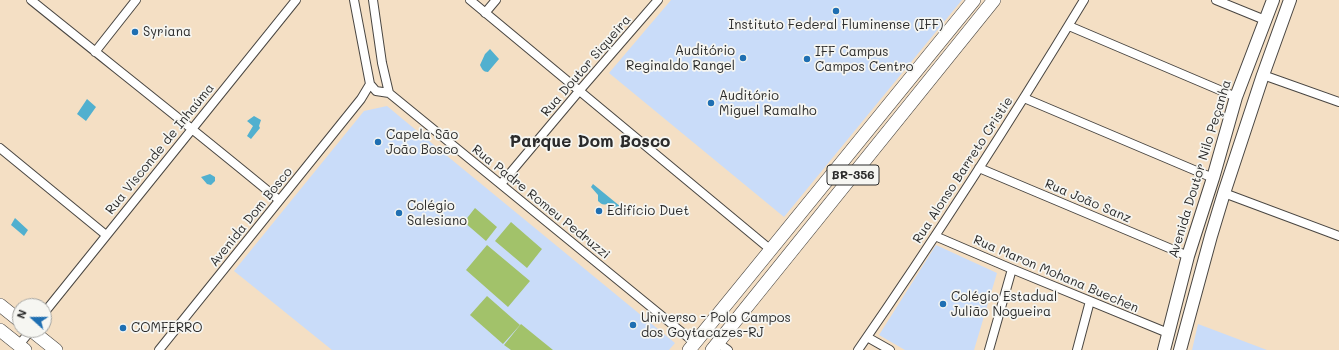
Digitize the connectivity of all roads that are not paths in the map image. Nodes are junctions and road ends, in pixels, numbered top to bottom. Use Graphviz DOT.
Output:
graph roads {
  1 [pos="31,0"];
  2 [pos="136,0"];
  3 [pos="296,0"];
  4 [pos="354,0"];
  5 [pos="373,0"];
  6 [pos="470,0"];
  7 [pos="496,0"];
  8 [pos="658,0"];
  9 [pos="974,0"];
  10 [pos="985,0"];
  11 [pos="994,0"];
  12 [pos="1084,0"];
  13 [pos="1216,0"];
  14 [pos="1273,0"];
  15 [pos="1290,0"];
  16 [pos="485,13"];
  17 [pos="1265,20"];
  18 [pos="1069,26"];
  19 [pos="95,52"];
  20 [pos="943,64"];
  21 [pos="1262,75"];
  22 [pos="370,84"];
  23 [pos="580,90"];
  24 [pos="376,91"];
  25 [pos="389,93"];
  26 [pos="1236,97"];
  27 [pos="1024,98"];
  28 [pos="361,99"];
  29 [pos="1339,102"];
  30 [pos="192,128"];
  31 [pos="0,148"];
  32 [pos="979,168"];
  33 [pos="1213,178"];
  34 [pos="501,184"];
  35 [pos="1224,193"];
  36 [pos="279,200"];
  37 [pos="106,235"];
  38 [pos="935,236"];
  39 [pos="1211,236"];
  40 [pos="1339,236"];
  41 [pos="772,250"];
  42 [pos="1188,256"];
  43 [pos="761,263"];
  44 [pos="1012,270"];
  45 [pos="1090,301"];
  46 [pos="52,303"];
  47 [pos="0,305"];
  48 [pos="12,315"];
  49 [pos="0,330"];
  50 [pos="1168,333"];
  51 [pos="867,337"];
  52 [pos="27,338"];
  53 [pos="41,338"];
  54 [pos="22,348"];
  55 [pos="695,348"];
  56 [pos="720,348"];
  57 [pos="56,350"];
  58 [pos="159,350"];
  59 [pos="858,350"];
  60 [pos="890,350"];
  61 [pos="989,350"];
  62 [pos="1077,350"];
  63 [pos="1164,350"];
  64 [pos="1180,350"];
  1 -- 19 [label="street"];
  2 -- 19 [label="street"];
  3 -- 30 [label="street, Rua Visconde de Inhaúma"];
  4 -- 22 [label="street"];
  5 -- 25 [label="street"];
  6 -- 16 [label="street"];
  7 -- 16 [label="street"];
  8 -- 23 [label="street, Rua Doutor Siqueira"];
  9 -- 41 [label="main road"];
  10 -- 20 [label="main road"];
  11 -- 20 [label="main road, BR-356"];
  12 -- 18 [label="street, Rua Alonso Barreto Cristie"];
  13 -- 17 [label="street"];
  14 -- 17 [label="main road, Avenida Doutor Nilo Peçanha"];
  15 -- 21 [label="main road"];
  16 -- 23 [label="street"];
  17 -- 21 [label="main road"];
  17 -- 26 [label="main road, Avenida Doutor Nilo Peçanha"];
  18 -- 26 [label="street"];
  18 -- 27 [label="street, Rua Alonso Barreto Cristie"];
  19 -- 30 [label="street"];
  20 -- 56 [label="main road, BR-356"];
  21 -- 29 [label="street"];
  21 -- 35 [label="main road"];
  22 -- 24 [label="street"];
  22 -- 28 [label="street, Avenida Dom Bosco"];
  23 -- 34 [label="street, Rua Doutor Siqueira"];
  23 -- 41 [label="street"];
  24 -- 25 [label="street"];
  24 -- 28 [label="street, Avenida Dom Bosco"];
  25 -- 34 [label="street, Rua Padre Romeu Pedruzzi"];
  26 -- 33 [label="main road, Avenida Doutor Nilo Peçanha"];
  27 -- 32 [label="street, Rua Alonso Barreto Cristie"];
  27 -- 33 [label="street"];
  28 -- 36 [label="street, Avenida Dom Bosco"];
  30 -- 36 [label="street"];
  30 -- 37 [label="street, Rua Visconde de Inhaúma"];
  31 -- 37 [label="street"];
  32 -- 38 [label="street, Rua Alonso Barreto Cristie"];
  32 -- 42 [label="street, Rua João Sanz"];
  33 -- 39 [label="main road"];
  33 -- 42 [label="main road, Avenida Doutor Nilo Peçanha"];
  34 -- 55 [label="street, Rua Padre Romeu Pedruzzi"];
  35 -- 39 [label="main road"];
  35 -- 40 [label="street"];
  36 -- 58 [label="street, Avenida Dom Bosco"];
  37 -- 46 [label="street, Rua Visconde de Inhaúma"];
  38 -- 44 [label="street, Rua Maron Mohana Buechen"];
  38 -- 51 [label="street, Rua Alonso Barreto Cristie"];
  39 -- 64 [label="main road"];
  41 -- 43 [label="main road"];
  42 -- 50 [label="main road, Avenida Doutor Nilo Peçanha"];
  43 -- 55 [label="main road"];
  43 -- 56 [label="main road"];
  44 -- 45 [label="street, Rua Maron Mohana Buechen"];
  44 -- 61 [label="street"];
  45 -- 50 [label="street, Rua Maron Mohana Buechen"];
  45 -- 62 [label="street"];
  47 -- 48 [label="main road"];
  49 -- 54 [label="main road"];
  50 -- 63 [label="main road, Avenida Doutor Nilo Peçanha"];
  51 -- 59 [label="street, Rua Alonso Barreto Cristie"];
  51 -- 60 [label="street"];
  52 -- 54 [label="street"];
  53 -- 57 [label="main road"];
}
